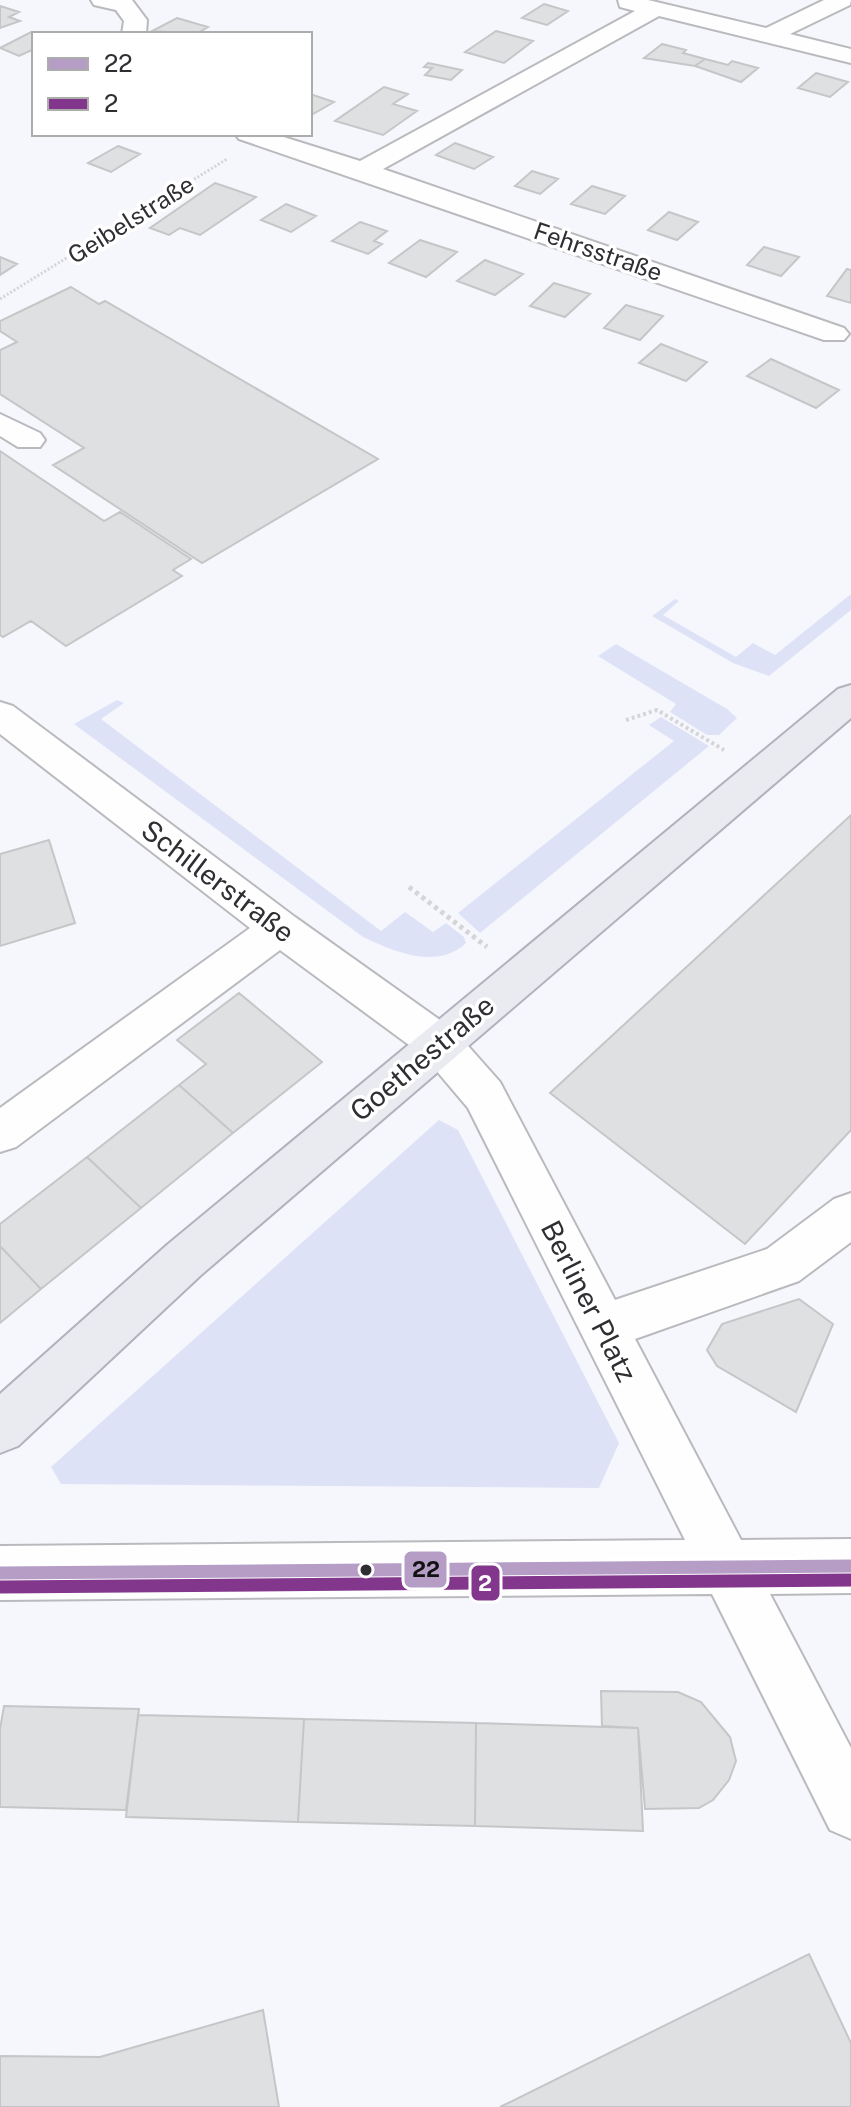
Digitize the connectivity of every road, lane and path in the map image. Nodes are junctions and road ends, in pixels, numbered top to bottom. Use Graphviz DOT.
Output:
graph roads {
  1 [pos="102,0"];
  2 [pos="621,0"];
  3 [pos="842,0"];
  4 [pos="655,9"];
  5 [pos="134,32"];
  6 [pos="771,35"];
  7 [pos="851,56"];
  8 [pos="254,136"];
  9 [pos="362,170"];
  10 [pos="0,299"];
  11 [pos="834,334"];
  12 [pos="0,423"];
  13 [pos="29,440"];
  14 [pos="851,698"];
  15 [pos="0,715"];
  16 [pos="626,720"];
  17 [pos="762,773"];
  18 [pos="409,887"];
  19 [pos="280,928"];
  20 [pos="522,973"];
  21 [pos="439,1043"];
  22 [pos="0,1133"];
  23 [pos="851,1214"];
  24 [pos="603,1327"];
  25 [pos="0,1428"];
  26 [pos="851,1566"];
  27 [pos="724,1569"];
  28 [pos="0,1573"];
  29 [pos="851,1809"];
  1 -- 5 [label="street"];
  2 -- 4 [label="street"];
  3 -- 6 [label="street"];
  4 -- 6 [label="street"];
  4 -- 9 [label="street"];
  6 -- 7 [label="street"];
  8 -- 9 [label="street, Fehrsstraße"];
  8 -- 10 [label="path, Geibelstraße"];
  9 -- 11 [label="street, Fehrsstraße"];
  12 -- 13 [label="street"];
  14 -- 17 [label="main road, Goethestraße"];
  15 -- 19 [label="street, Schillerstraße"];
  16 -- 17 [label="path"];
  17 -- 20 [label="main road, Goethestraße"];
  18 -- 20 [label="path"];
  19 -- 21 [label="street, Schillerstraße"];
  19 -- 22 [label="street"];
  20 -- 21 [label="main road, Goethestraße"];
  21 -- 24 [label="street, Berliner Platz"];
  21 -- 25 [label="main road, Goethestraße"];
  23 -- 24 [label="street"];
  24 -- 27 [label="street, Berliner Platz"];
  26 -- 27 [label="street"];
  27 -- 28 [label="street"];
  27 -- 29 [label="street, Berliner Platz"];
}
